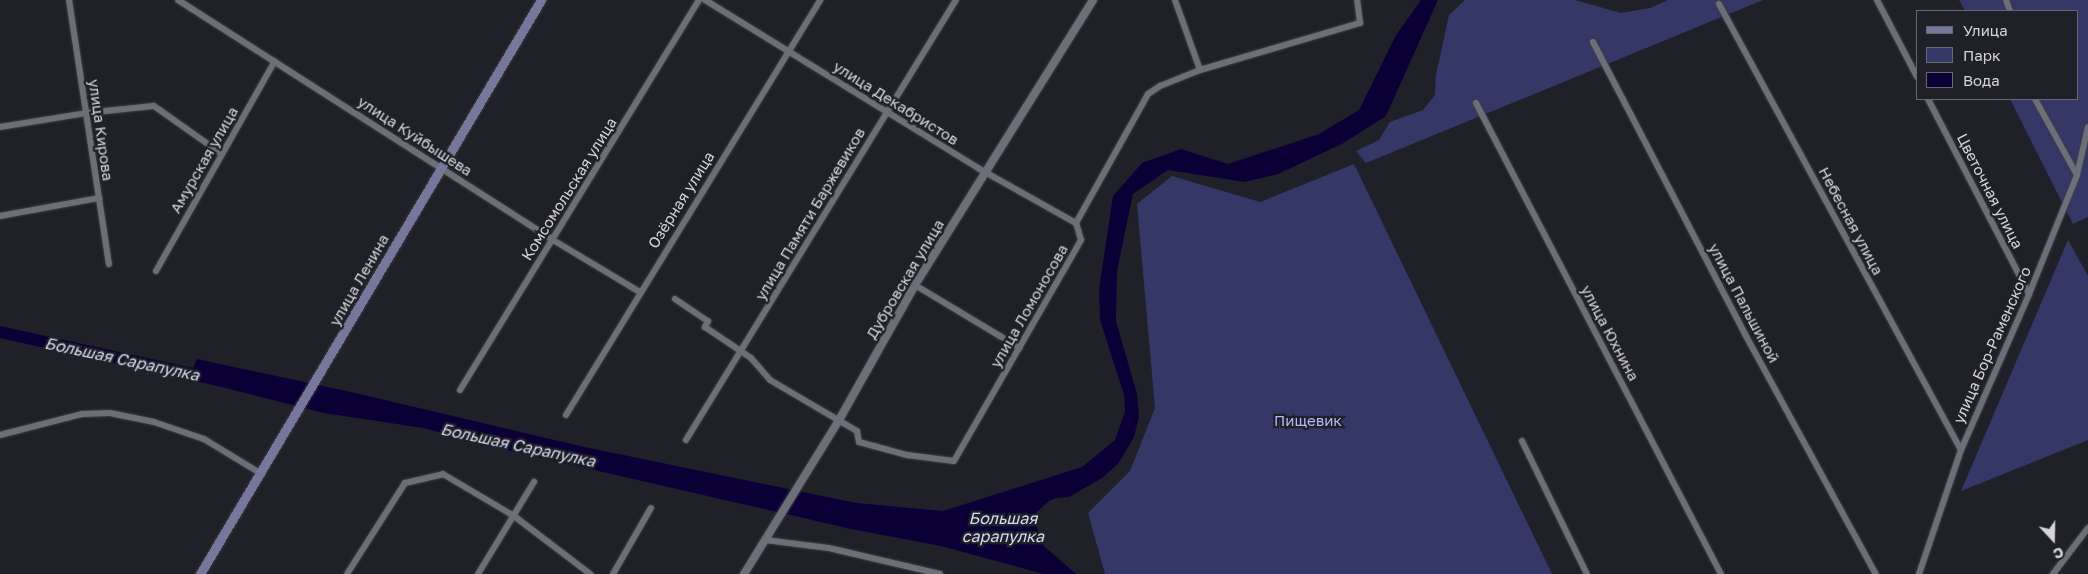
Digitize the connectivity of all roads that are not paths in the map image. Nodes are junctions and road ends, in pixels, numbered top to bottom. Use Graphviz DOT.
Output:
graph roads {
  1 [pos="69,0"];
  2 [pos="178,0"];
  3 [pos="541,0"];
  4 [pos="699,0"];
  5 [pos="705,0"];
  6 [pos="820,0"];
  7 [pos="956,0"];
  8 [pos="1093,0"];
  9 [pos="1175,0"];
  10 [pos="1357,0"];
  11 [pos="1877,0"];
  12 [pos="1719,4"];
  13 [pos="1592,42"];
  14 [pos="788,51"];
  15 [pos="275,61"];
  16 [pos="1200,70"];
  17 [pos="1916,75"];
  18 [pos="1929,100"];
  19 [pos="2036,100"];
  20 [pos="1476,103"];
  21 [pos="886,112"];
  22 [pos="86,113"];
  23 [pos="0,127"];
  24 [pos="2088,127"];
  25 [pos="222,154"];
  26 [pos="442,167"];
  27 [pos="985,172"];
  28 [pos="2077,175"];
  29 [pos="99,198"];
  30 [pos="0,216"];
  31 [pos="1076,223"];
  32 [pos="553,240"];
  33 [pos="109,264"];
  34 [pos="156,271"];
  35 [pos="915,285"];
  36 [pos="640,292"];
  37 [pos="2030,294"];
  38 [pos="675,299"];
  39 [pos="1020,348"];
  40 [pos="742,351"];
  41 [pos="460,390"];
  42 [pos="566,415"];
  43 [pos="839,420"];
  44 [pos="0,435"];
  45 [pos="686,440"];
  46 [pos="1522,441"];
  47 [pos="1960,450"];
  48 [pos="260,473"];
  49 [pos="534,482"];
  50 [pos="651,508"];
  51 [pos="514,516"];
  52 [pos="2088,528"];
  53 [pos="765,540"];
  54 [pos="200,574"];
  55 [pos="348,574"];
  56 [pos="478,574"];
  57 [pos="590,574"];
  58 [pos="613,574"];
  59 [pos="744,574"];
  60 [pos="940,574"];
  61 [pos="1587,574"];
  62 [pos="1721,574"];
  63 [pos="1876,574"];
  64 [pos="1919,574"];
  65 [pos="2053,574"];
  1 -- 22 [label="street, улица Кирова"];
  2 -- 15 [label="street, улица Куйбышева"];
  3 -- 26 [label="main road, улица Ленина"];
  4 -- 32 [label="street, Комсомольская улица"];
  5 -- 14 [label="street, улица Декабристов"];
  6 -- 14 [label="street, Озёрная улица"];
  7 -- 21 [label="street, улица Памяти Баржевиков"];
  8 -- 27 [label="street, Дубровская улица"];
  9 -- 16 [label="street"];
  10 -- 16 [label="street"];
  11 -- 17 [label="street"];
  12 -- 47 [label="street, Небесная улица"];
  13 -- 63 [label="street, улица Пальшиной"];
  14 -- 21 [label="street, улица Декабристов"];
  14 -- 36 [label="street, Озёрная улица"];
  15 -- 25 [label="street, Амурская улица"];
  15 -- 26 [label="street, улица Куйбышева"];
  16 -- 31 [label="street"];
  18 -- 37 [label="street, Цветочная улица"];
  19 -- 28 [label="street"];
  20 -- 62 [label="street, улица Юхнина"];
  21 -- 27 [label="street, улица Декабристов"];
  21 -- 40 [label="street, улица Памяти Баржевиков"];
  22 -- 23 [label="street"];
  22 -- 25 [label="street"];
  22 -- 29 [label="street, улица Кирова"];
  24 -- 28 [label="street, улица Бор-Раменского"];
  25 -- 34 [label="street, Амурская улица"];
  26 -- 32 [label="street, улица Куйбышева"];
  26 -- 48 [label="main road, улица Ленина"];
  27 -- 31 [label="street, улица Декабристов"];
  27 -- 35 [label="street, Дубровская улица"];
  28 -- 37 [label="street, улица Бор-Раменского"];
  29 -- 30 [label="street"];
  29 -- 33 [label="street, улица Кирова"];
  31 -- 39 [label="street, улица Ломоносова"];
  32 -- 36 [label="street, улица Куйбышева"];
  32 -- 41 [label="street, Комсомольская улица"];
  35 -- 39 [label="street"];
  35 -- 43 [label="street, Дубровская улица"];
  36 -- 42 [label="street, Озёрная улица"];
  37 -- 47 [label="street, улица Бор-Раменского"];
  38 -- 40 [label="street"];
  39 -- 43 [label="street, улица Ломоносова"];
  40 -- 43 [label="street"];
  40 -- 45 [label="street, улица Памяти Баржевиков"];
  43 -- 53 [label="street, Дубровская улица"];
  44 -- 48 [label="street"];
  46 -- 61 [label="street"];
  47 -- 64 [label="street, улица Бор-Раменского"];
  48 -- 54 [label="main road, улица Ленина"];
  49 -- 51 [label="street"];
  50 -- 58 [label="street"];
  51 -- 55 [label="street"];
  51 -- 56 [label="street"];
  51 -- 57 [label="street"];
  52 -- 65 [label="street"];
  53 -- 59 [label="street, Дубровская улица"];
  53 -- 60 [label="street"];
}
